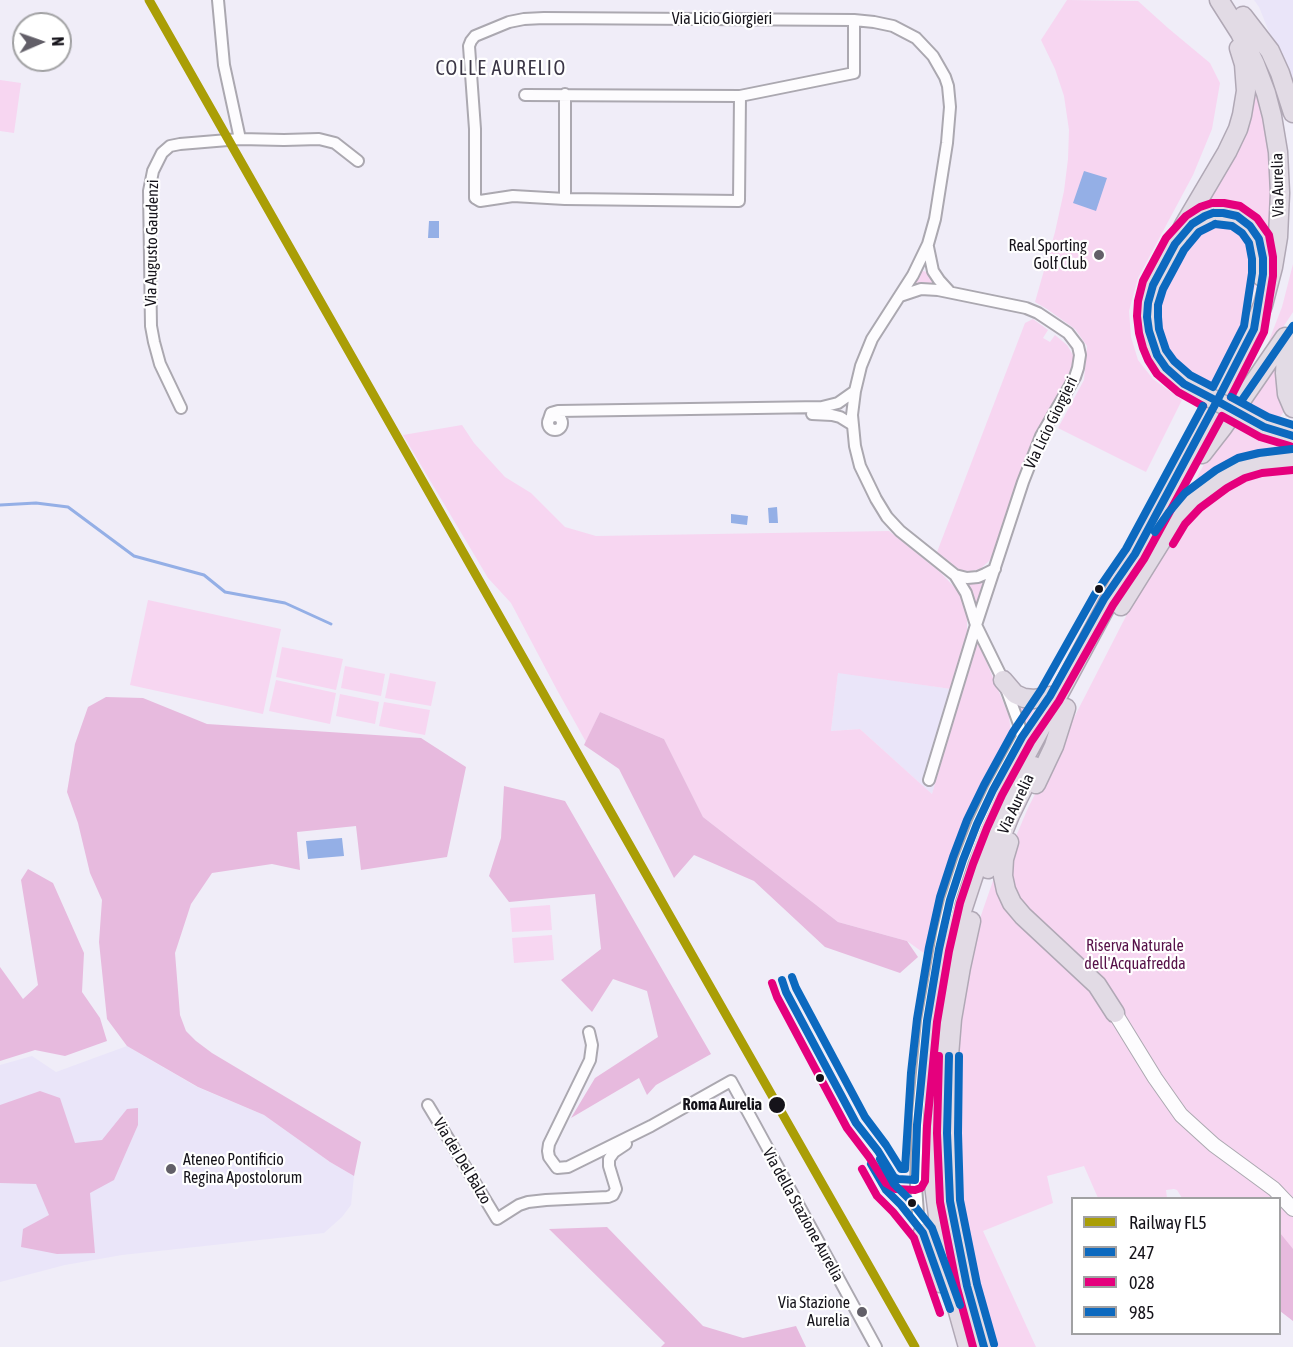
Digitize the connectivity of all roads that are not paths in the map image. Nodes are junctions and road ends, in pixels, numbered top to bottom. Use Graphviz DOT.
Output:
graph roads {
  1 [pos="218,0"];
  2 [pos="1229,4"];
  3 [pos="854,20"];
  4 [pos="565,94"];
  5 [pos="525,95"];
  6 [pos="740,96"];
  7 [pos="1293,113"];
  8 [pos="240,139"];
  9 [pos="358,160"];
  10 [pos="565,199"];
  11 [pos="928,244"];
  12 [pos="1175,244"];
  13 [pos="949,291"];
  14 [pos="900,296"];
  15 [pos="1254,329"];
  16 [pos="1289,336"];
  17 [pos="855,392"];
  18 [pos="1292,406"];
  19 [pos="181,408"];
  20 [pos="804,411"];
  21 [pos="604,413"];
  22 [pos="1259,424"];
  23 [pos="853,425"];
  24 [pos="1293,436"];
  25 [pos="1202,454"];
  26 [pos="1293,459"];
  27 [pos="1135,554"];
  28 [pos="995,569"];
  29 [pos="955,575"];
  30 [pos="1121,606"];
  31 [pos="976,625"];
  32 [pos="1003,680"];
  33 [pos="1050,696"];
  34 [pos="1066,708"];
  35 [pos="1022,737"];
  36 [pos="929,780"];
  37 [pos="1115,1013"];
  38 [pos="589,1032"];
  39 [pos="428,1105"];
  40 [pos="651,1126"];
  41 [pos="1293,1209"];
  42 [pos="923,1233"];
  43 [pos="876,1347"];
  44 [pos="968,1347"];
  45 [pos="984,1347"];
  1 -- 8 [label="street"];
  2 -- 7 [label="highway"];
  2 -- 12 [label="highway"];
  2 -- 15 [label="highway, Via Aurelia"];
  2 -- 25 [label="highway, Via Aurelia"];
  3 -- 6 [label="street"];
  3 -- 10 [label="street, Via Licio Giorgieri"];
  3 -- 11 [label="street, Via Licio Giorgieri"];
  4 -- 5 [label="street"];
  4 -- 6 [label="street"];
  4 -- 10 [label="street"];
  6 -- 10 [label="street"];
  8 -- 9 [label="street"];
  8 -- 19 [label="street, Via Augusto Gaudenzi"];
  11 -- 13 [label="street, Via Licio Giorgieri"];
  11 -- 14 [label="street, Via Licio Giorgieri"];
  12 -- 15 [label="highway"];
  12 -- 22 [label="highway, bridge"];
  13 -- 14 [label="street, Via Licio Giorgieri"];
  13 -- 28 [label="street, Via Licio Giorgieri"];
  14 -- 17 [label="street, Via Licio Giorgieri"];
  15 -- 27 [label="highway, Via Aurelia"];
  16 -- 18 [label="highway"];
  16 -- 25 [label="highway"];
  17 -- 20 [label="street"];
  17 -- 23 [label="street, Via Licio Giorgieri"];
  18 -- 22 [label="highway"];
  20 -- 21 [label="street"];
  20 -- 23 [label="street"];
  21 -- 21 [label="street"];
  22 -- 24 [label="highway"];
  23 -- 29 [label="street, Via Licio Giorgieri"];
  25 -- 30 [label="highway, Via Aurelia"];
  26 -- 30 [label="highway"];
  27 -- 33 [label="highway"];
  27 -- 44 [label="highway, Via Aurelia"];
  28 -- 29 [label="street"];
  28 -- 31 [label="street, Via Licio Giorgieri"];
  29 -- 31 [label="street, Via Licio Giorgieri"];
  30 -- 34 [label="highway, Via Aurelia"];
  31 -- 32 [label="street, Via Licio Giorgieri"];
  31 -- 36 [label="street, Via Licio Giorgieri"];
  32 -- 33 [label="highway"];
  32 -- 35 [label="street, Via Licio Giorgieri"];
  33 -- 35 [label="highway"];
  34 -- 37 [label="highway"];
  34 -- 45 [label="highway, Via Aurelia"];
  35 -- 42 [label="street, Via Aurelia"];
  37 -- 41 [label="street"];
  38 -- 40 [label="street"];
  39 -- 40 [label="street, Via dei Del Balzo"];
  40 -- 43 [label="street, Via della Stazione Aurelia"];
  42 -- 44 [label="highway"];
}
